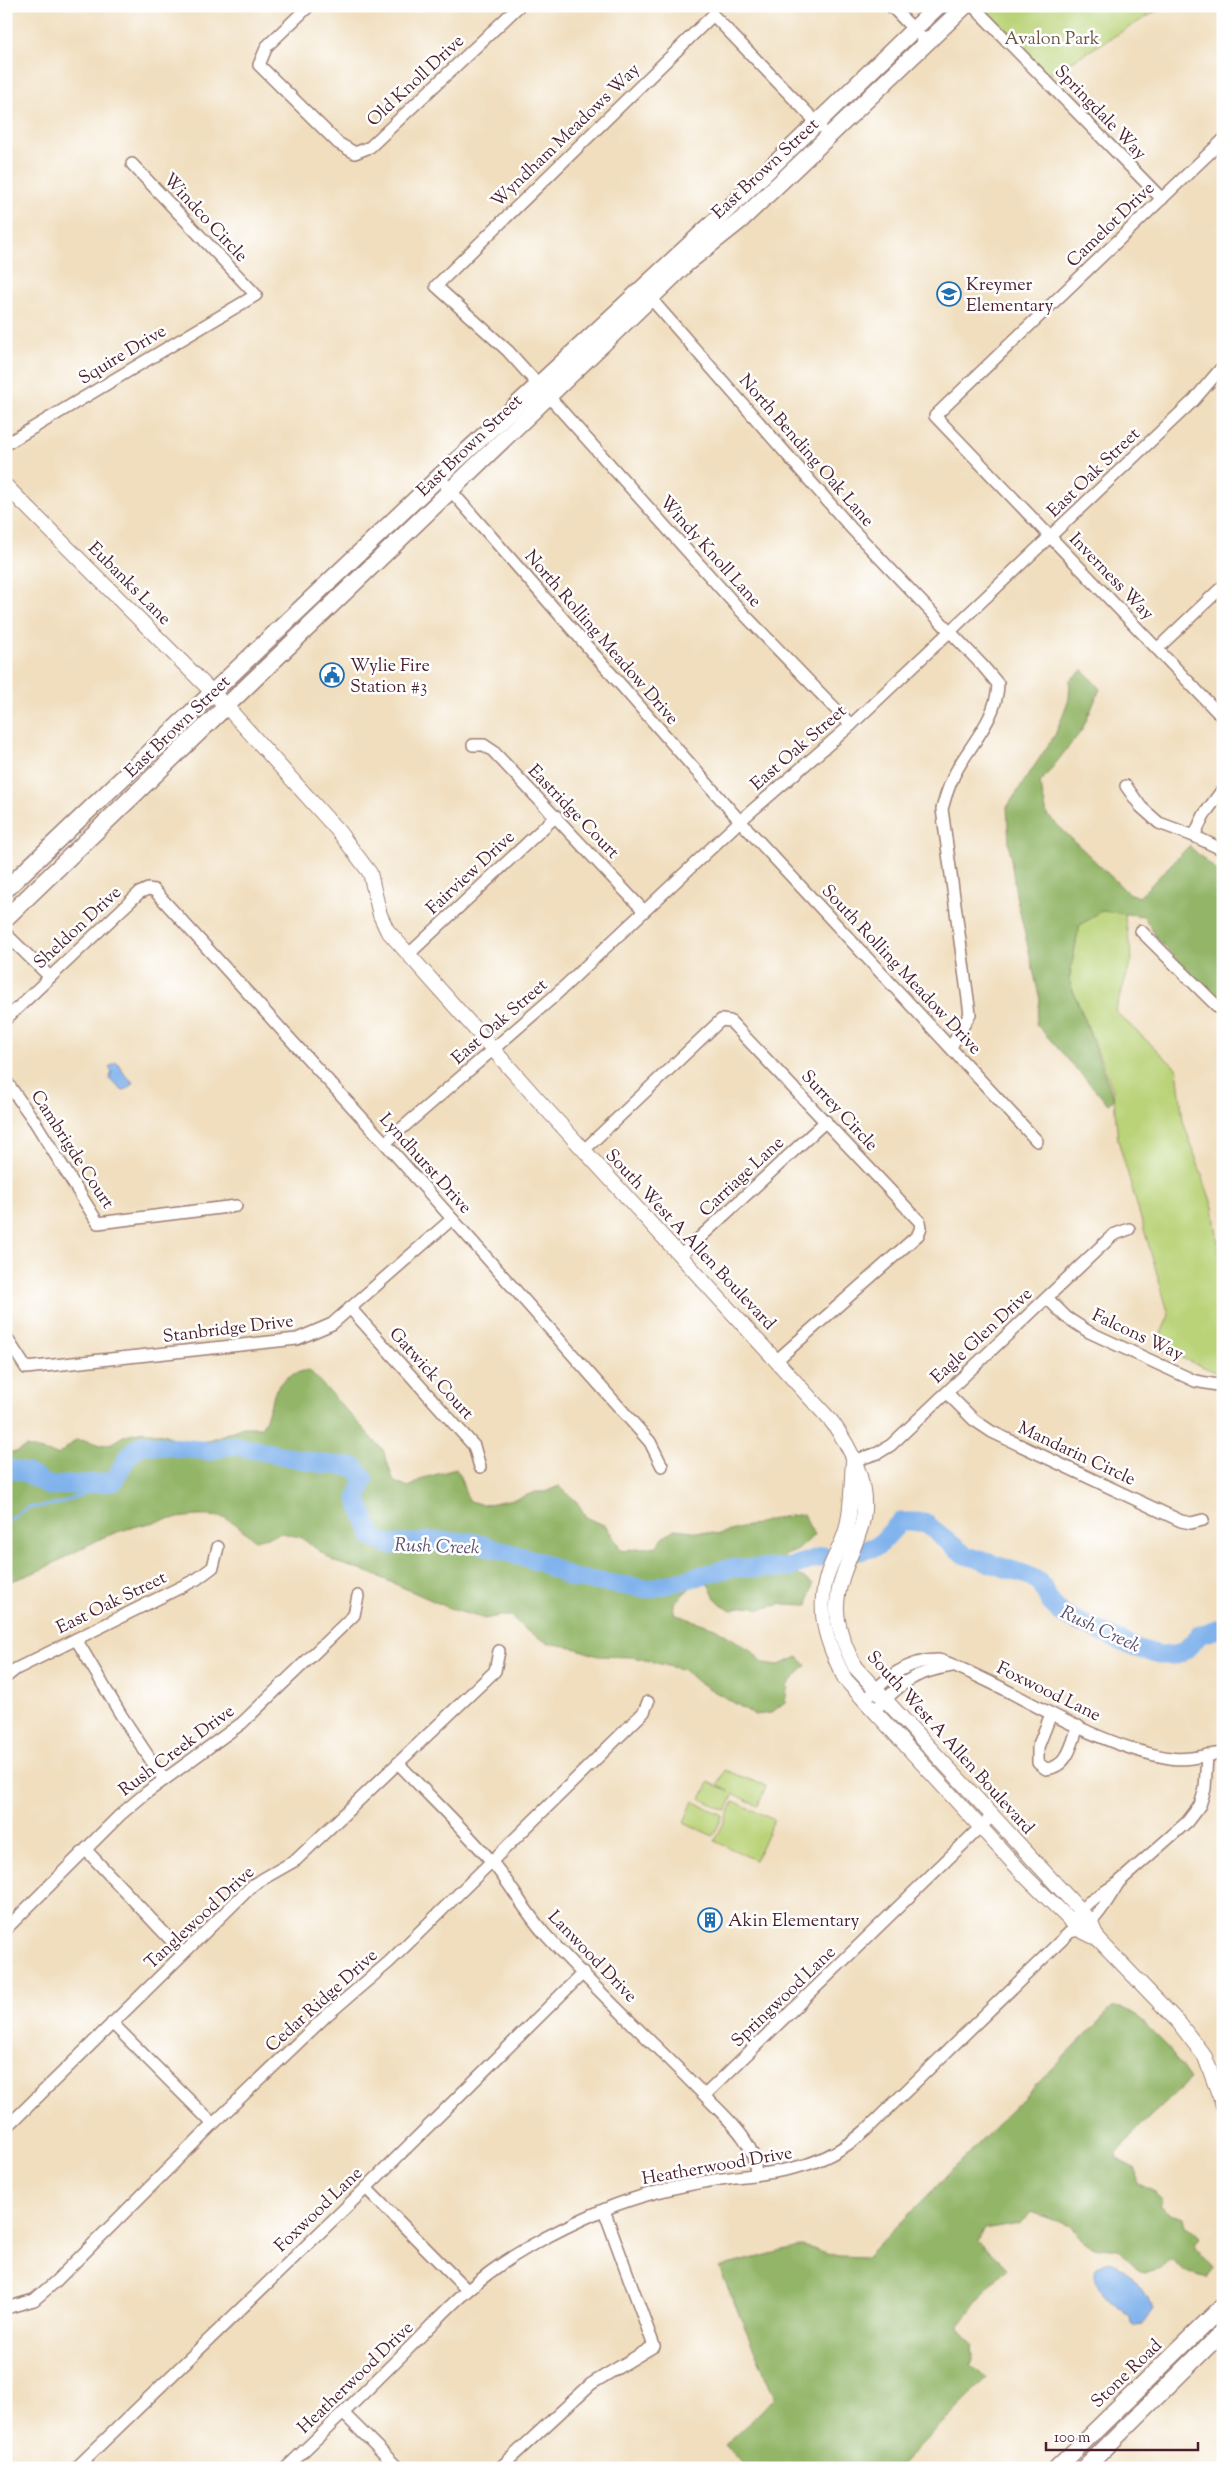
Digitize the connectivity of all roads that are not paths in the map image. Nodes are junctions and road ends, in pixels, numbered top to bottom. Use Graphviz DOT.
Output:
graph roads {
  1 [pos="309,6"];
  2 [pos="518,6"];
  3 [pos="891,6"];
  4 [pos="938,6"];
  5 [pos="965,6"];
  6 [pos="973,6"];
  7 [pos="914,30"];
  8 [pos="927,43"];
  9 [pos="818,123"];
  10 [pos="830,136"];
  11 [pos="1223,140"];
  12 [pos="132,164"];
  13 [pos="1162,199"];
  14 [pos="646,293"];
  15 [pos="256,295"];
  16 [pos="1223,366"];
  17 [pos="537,384"];
  18 [pos="548,397"];
  19 [pos="935,416"];
  20 [pos="6,444"];
  21 [pos="438,476"];
  22 [pos="6,486"];
  23 [pos="451,491"];
  24 [pos="1051,537"];
  25 [pos="1223,586"];
  26 [pos="950,632"];
  27 [pos="1157,649"];
  28 [pos="211,691"];
  29 [pos="226,706"];
  30 [pos="1223,718"];
  31 [pos="851,725"];
  32 [pos="473,745"];
  33 [pos="1126,786"];
  34 [pos="1223,789"];
  35 [pos="556,816"];
  36 [pos="740,821"];
  37 [pos="1194,836"];
  38 [pos="1223,850"];
  39 [pos="6,889"];
  40 [pos="154,890"];
  41 [pos="644,911"];
  42 [pos="6,918"];
  43 [pos="1141,931"];
  44 [pos="6,934"];
  45 [pos="409,954"];
  46 [pos="50,978"];
  47 [pos="1223,1012"];
  48 [pos="6,1019"];
  49 [pos="951,1047"];
  50 [pos="493,1049"];
  51 [pos="6,1081"];
  52 [pos="826,1121"];
  53 [pos="1037,1141"];
  54 [pos="385,1143"];
  55 [pos="584,1150"];
  56 [pos="236,1206"];
  57 [pos="452,1219"];
  58 [pos="1129,1229"];
  59 [pos="680,1256"];
  60 [pos="1047,1298"];
  61 [pos="350,1308"];
  62 [pos="6,1337"];
  63 [pos="776,1360"];
  64 [pos="1223,1386"];
  65 [pos="946,1393"];
  66 [pos="853,1461"];
  67 [pos="480,1466"];
  68 [pos="662,1466"];
  69 [pos="1203,1520"];
  70 [pos="218,1547"];
  71 [pos="358,1596"];
  72 [pos="76,1639"];
  73 [pos="498,1651"];
  74 [pos="952,1666"];
  75 [pos="6,1677"];
  76 [pos="875,1690"];
  77 [pos="884,1700"];
  78 [pos="648,1702"];
  79 [pos="869,1706"];
  80 [pos="1051,1714"];
  81 [pos="1078,1726"];
  82 [pos="1223,1753"];
  83 [pos="1207,1755"];
  84 [pos="398,1763"];
  85 [pos="164,1780"];
  86 [pos="992,1816"];
  87 [pos="981,1828"];
  88 [pos="86,1850"];
  89 [pos="492,1862"];
  90 [pos="1119,1882"];
  91 [pos="1080,1910"];
  92 [pos="1077,1926"];
  93 [pos="6,1929"];
  94 [pos="184,1953"];
  95 [pos="583,1973"];
  96 [pos="112,2023"];
  97 [pos="705,2095"];
  98 [pos="1223,2105"];
  99 [pos="214,2124"];
  100 [pos="6,2128"];
  101 [pos="755,2175"];
  102 [pos="366,2188"];
  103 [pos="604,2210"];
  104 [pos="467,2290"];
  105 [pos="1223,2306"];
  106 [pos="6,2308"];
  107 [pos="1223,2331"];
  108 [pos="1191,2337"];
  109 [pos="1203,2350"];
  110 [pos="344,2413"];
  111 [pos="507,2466"];
  112 [pos="76,2468"];
  113 [pos="286,2468"];
  114 [pos="398,2468"];
  115 [pos="1058,2468"];
  116 [pos="1085,2468"];
  1 -- 2 [label="street, Old Knoll Drive"];
  3 -- 7 [label="street"];
  4 -- 7 [label="main road, East Brown Street"];
  5 -- 8 [label="main road, East Brown Street"];
  6 -- 13 [label="street, Springdale Way"];
  7 -- 8 [label="street"];
  7 -- 9 [label="main road, East Brown Street"];
  8 -- 10 [label="main road, East Brown Street"];
  9 -- 10 [label="street, Wyndham Meadows Way"];
  9 -- 14 [label="main road, East Brown Street"];
  9 -- 17 [label="street, Wyndham Meadows Way"];
  10 -- 14 [label="main road, East Brown Street"];
  11 -- 13 [label="street, Camelot Drive"];
  12 -- 15 [label="street, Windco Circle"];
  13 -- 19 [label="street, Camelot Drive"];
  14 -- 17 [label="main road, East Brown Street"];
  14 -- 18 [label="main road, East Brown Street"];
  14 -- 26 [label="street, North Bending Oak Lane"];
  15 -- 20 [label="street, Squire Drive"];
  16 -- 24 [label="street, East Oak Street"];
  17 -- 18 [label="street, Wyndham Meadows Way"];
  17 -- 21 [label="main road, East Brown Street"];
  18 -- 23 [label="main road, East Brown Street"];
  18 -- 31 [label="street, Windy Knoll Lane"];
  19 -- 24 [label="street, Inverness Way"];
  21 -- 23 [label="street, North Rolling Meadow Drive"];
  21 -- 28 [label="main road, East Brown Street"];
  22 -- 28 [label="street, Eubanks Lane"];
  23 -- 29 [label="main road, East Brown Street"];
  23 -- 36 [label="street, North Rolling Meadow Drive"];
  24 -- 26 [label="street, East Oak Street"];
  24 -- 27 [label="street, Inverness Way"];
  25 -- 27 [label="street"];
  26 -- 31 [label="street, East Oak Street"];
  26 -- 49 [label="street, North Bending Oak Lane"];
  27 -- 30 [label="street, Inverness Way"];
  28 -- 29 [label="street, Eubanks Lane"];
  28 -- 39 [label="main road, East Brown Street"];
  29 -- 42 [label="main road, East Brown Street"];
  29 -- 45 [label="street, Eubanks Lane"];
  31 -- 36 [label="street, East Oak Street"];
  32 -- 35 [label="street, Eastridge Court"];
  33 -- 37 [label="street"];
  34 -- 37 [label="street"];
  35 -- 41 [label="street, Eastridge Court"];
  35 -- 45 [label="street, Fairview Drive"];
  36 -- 41 [label="street, East Oak Street"];
  36 -- 49 [label="street, South Rolling Meadow Drive"];
  37 -- 38 [label="street"];
  40 -- 46 [label="street, Sheldon Drive"];
  40 -- 54 [label="street, Lyndhurst Drive"];
  41 -- 50 [label="street, East Oak Street"];
  43 -- 47 [label="street"];
  44 -- 46 [label="street"];
  45 -- 50 [label="street, South West A Allen Boulevard"];
  46 -- 48 [label="street, Sheldon Drive"];
  49 -- 53 [label="street, South Rolling Meadow Drive"];
  50 -- 54 [label="street, East Oak Street"];
  50 -- 55 [label="street, South West A Allen Boulevard"];
  51 -- 56 [label="street, Cambrigde Court"];
  52 -- 55 [label="street, Surrey Circle"];
  52 -- 59 [label="street, Carriage Lane"];
  52 -- 63 [label="street, Surrey Circle"];
  54 -- 57 [label="street, Lyndhurst Drive"];
  55 -- 59 [label="street, South West A Allen Boulevard"];
  57 -- 61 [label="street, Stanbridge Drive"];
  57 -- 68 [label="street, Lyndhurst Drive"];
  58 -- 60 [label="street, Eagle Glen Drive"];
  59 -- 63 [label="street, South West A Allen Boulevard"];
  60 -- 64 [label="street, Falcons Way"];
  60 -- 65 [label="street, Eagle Glen Drive"];
  61 -- 62 [label="street, Stanbridge Drive"];
  61 -- 67 [label="street, Gatwick Court"];
  63 -- 66 [label="street, South West A Allen Boulevard"];
  65 -- 66 [label="street, Eagle Glen Drive"];
  65 -- 69 [label="street, Mandarin Circle"];
  66 -- 76 [label="street, South West A Allen Boulevard"];
  66 -- 79 [label="street, South West A Allen Boulevard"];
  70 -- 72 [label="street, East Oak Street"];
  71 -- 85 [label="street, Rush Creek Drive"];
  72 -- 75 [label="street, East Oak Street"];
  72 -- 85 [label="street"];
  73 -- 84 [label="street, Tanglewood Drive"];
  74 -- 76 [label="street, Foxwood Lane"];
  74 -- 77 [label="street"];
  74 -- 80 [label="street, Foxwood Lane"];
  76 -- 77 [label="street, South West A Allen Boulevard"];
  76 -- 79 [label="street, Foxwood Lane"];
  77 -- 79 [label="street"];
  77 -- 86 [label="street, South West A Allen Boulevard"];
  78 -- 89 [label="street, Cedar Ridge Drive"];
  79 -- 87 [label="street, South West A Allen Boulevard"];
  80 -- 81 [label="street, Foxwood Lane"];
  80 -- 81 [label="street"];
  81 -- 83 [label="street, Foxwood Lane"];
  82 -- 83 [label="street, Foxwood Lane"];
  83 -- 90 [label="street, Heatherwood Drive"];
  84 -- 89 [label="street, Lanwood Drive"];
  84 -- 94 [label="street, Tanglewood Drive"];
  85 -- 88 [label="street, Rush Creek Drive"];
  86 -- 87 [label="street, Springwood Lane"];
  86 -- 91 [label="street, South West A Allen Boulevard"];
  87 -- 92 [label="street, South West A Allen Boulevard"];
  87 -- 97 [label="street, Springwood Lane"];
  88 -- 93 [label="street, Rush Creek Drive"];
  88 -- 94 [label="street"];
  89 -- 95 [label="street, Lanwood Drive"];
  89 -- 99 [label="street, Cedar Ridge Drive"];
  90 -- 91 [label="street, Heatherwood Drive"];
  90 -- 92 [label="street, Heatherwood Drive"];
  91 -- 92 [label="street, South West A Allen Boulevard"];
  92 -- 98 [label="street"];
  92 -- 101 [label="street, Heatherwood Drive"];
  94 -- 96 [label="street, Tanglewood Drive"];
  95 -- 97 [label="street, Lanwood Drive"];
  95 -- 102 [label="street, Foxwood Lane"];
  96 -- 99 [label="street"];
  96 -- 100 [label="street, Tanglewood Drive"];
  97 -- 101 [label="street, Lanwood Drive"];
  99 -- 106 [label="street, Cedar Ridge Drive"];
  101 -- 103 [label="street, Heatherwood Drive"];
  102 -- 104 [label="street"];
  102 -- 112 [label="street, Foxwood Lane"];
  103 -- 104 [label="street, Heatherwood Drive"];
  103 -- 111 [label="street"];
  104 -- 110 [label="street, Heatherwood Drive"];
  105 -- 108 [label="main road, Stone Road"];
  107 -- 109 [label="main road"];
  108 -- 109 [label="main road"];
  108 -- 115 [label="main road, Stone Road"];
  109 -- 116 [label="main road"];
  110 -- 113 [label="street, Heatherwood Drive"];
  110 -- 114 [label="street"];
}
